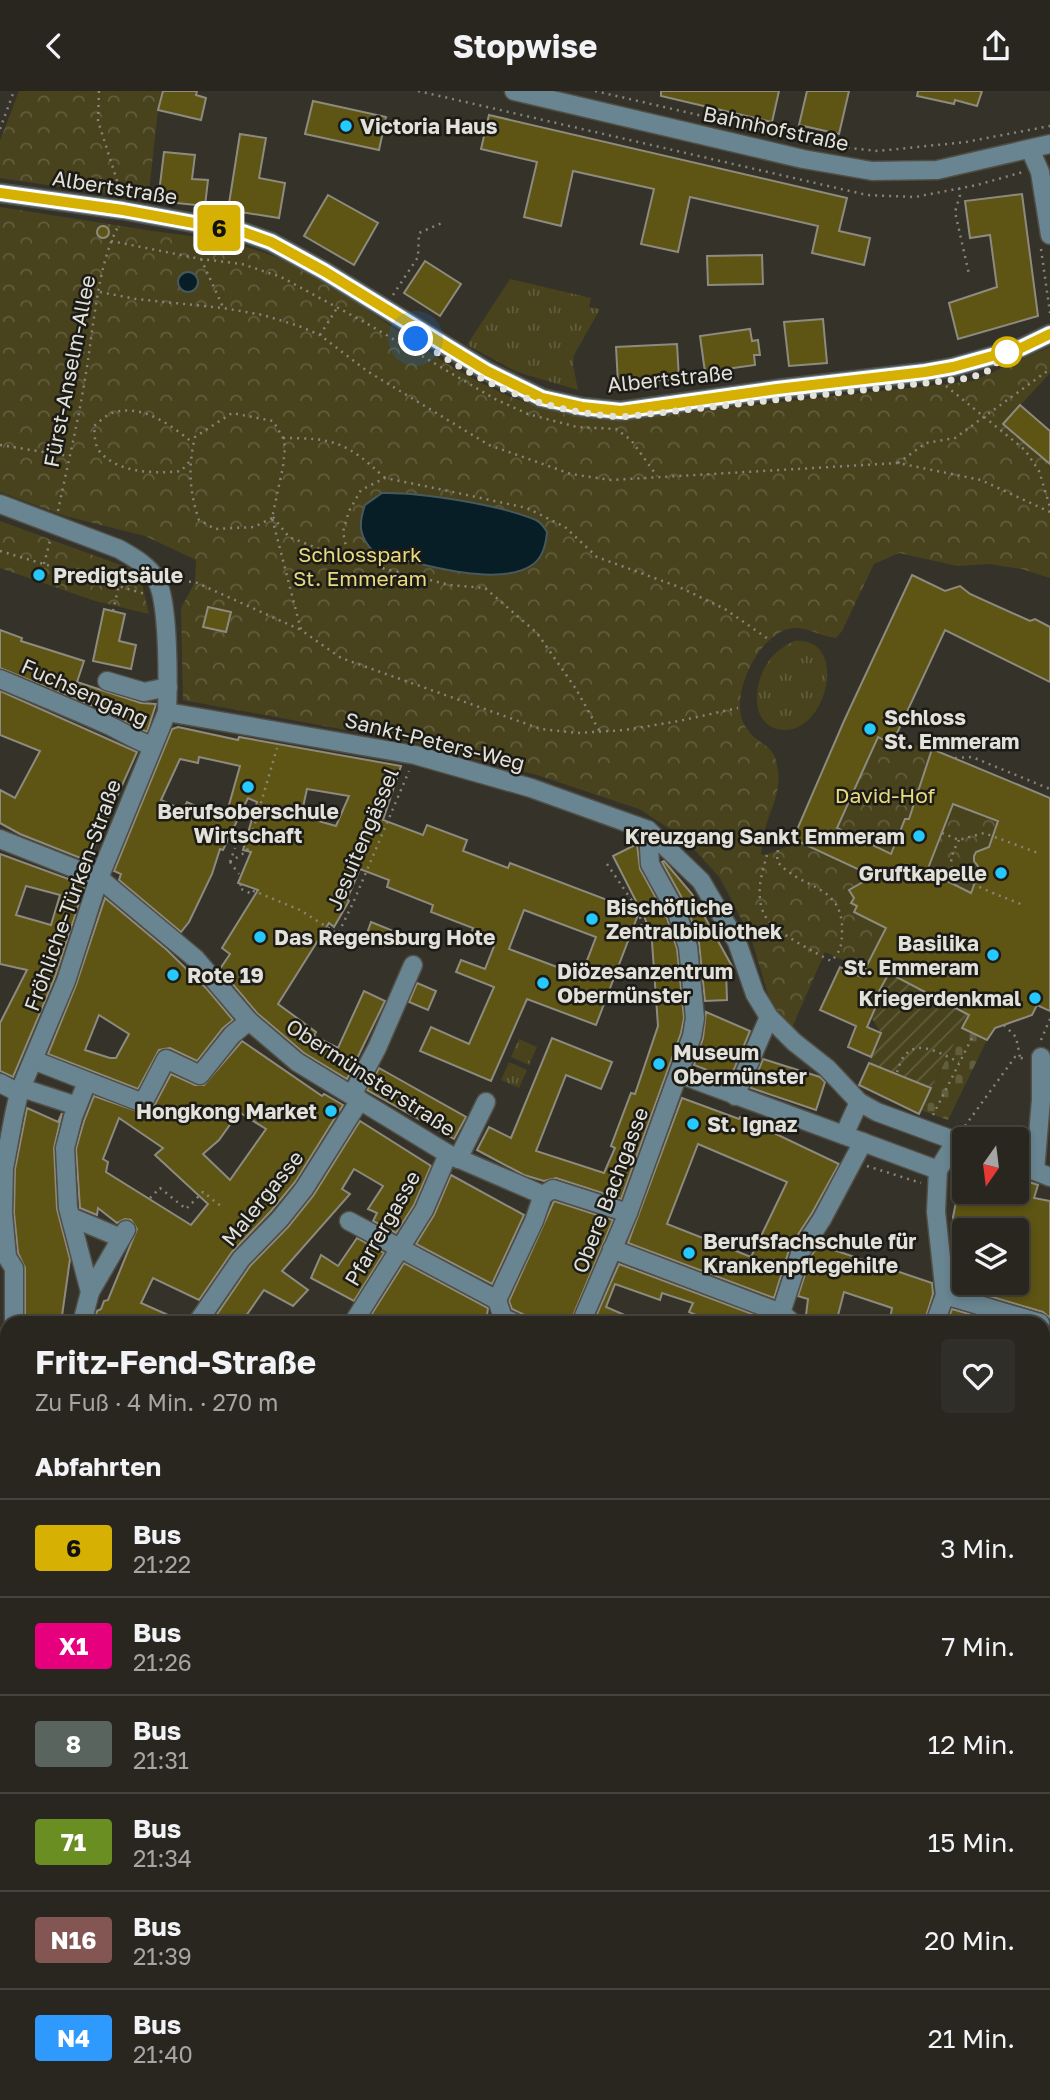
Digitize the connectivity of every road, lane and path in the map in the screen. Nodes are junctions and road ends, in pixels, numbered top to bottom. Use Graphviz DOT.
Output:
graph roads {
  1 [pos="14,91"];
  2 [pos="99,91"];
  3 [pos="514,91"];
  4 [pos="596,91"];
  5 [pos="1050,126"];
  6 [pos="0,129"];
  7 [pos="1050,144"];
  8 [pos="1030,149"];
  9 [pos="959,188"];
  10 [pos="0,193"];
  11 [pos="121,217"];
  12 [pos="442,223"];
  13 [pos="1050,235"];
  14 [pos="111,241"];
  15 [pos="201,259"];
  16 [pos="968,274"];
  17 [pos="338,307"];
  18 [pos="223,308"];
  19 [pos="384,308"];
  20 [pos="1050,334"];
  21 [pos="320,335"];
  22 [pos="1050,369"];
  23 [pos="939,381"];
  24 [pos="985,415"];
  25 [pos="283,438"];
  26 [pos="193,444"];
  27 [pos="0,445"];
  28 [pos="70,456"];
  29 [pos="189,462"];
  30 [pos="898,463"];
  31 [pos="657,476"];
  32 [pos="385,478"];
  33 [pos="0,504"];
  34 [pos="1050,507"];
  35 [pos="272,518"];
  36 [pos="55,525"];
  37 [pos="0,551"];
  38 [pos="347,551"];
  39 [pos="44,564"];
  40 [pos="157,580"];
  41 [pos="118,585"];
  42 [pos="164,600"];
  43 [pos="113,611"];
  44 [pos="301,630"];
  45 [pos="771,641"];
  46 [pos="0,679"];
  47 [pos="107,681"];
  48 [pos="168,687"];
  49 [pos="738,708"];
  50 [pos="167,712"];
  51 [pos="281,731"];
  52 [pos="600,732"];
  53 [pos="152,746"];
  54 [pos="415,755"];
  55 [pos="955,758"];
  56 [pos="1050,789"];
  57 [pos="648,829"];
  58 [pos="942,833"];
  59 [pos="0,839"];
  60 [pos="958,840"];
  61 [pos="235,848"];
  62 [pos="778,849"];
  63 [pos="1041,854"];
  64 [pos="767,855"];
  65 [pos="230,862"];
  66 [pos="607,864"];
  67 [pos="239,874"];
  68 [pos="99,878"];
  69 [pos="241,884"];
  70 [pos="1023,905"];
  71 [pos="643,935"];
  72 [pos="414,965"];
  73 [pos="769,1017"];
  74 [pos="1050,1019"];
  75 [pos="249,1021"];
  76 [pos="1004,1025"];
  77 [pos="974,1034"];
  78 [pos="1038,1052"];
  79 [pos="1020,1057"];
  80 [pos="33,1060"];
  81 [pos="959,1062"];
  82 [pos="897,1072"];
  83 [pos="679,1074"];
  84 [pos="87,1082"];
  85 [pos="0,1083"];
  86 [pos="20,1091"];
  87 [pos="735,1096"];
  88 [pos="356,1097"];
  89 [pos="486,1102"];
  90 [pos="859,1102"];
  91 [pos="77,1106"];
  92 [pos="933,1115"];
  93 [pos="964,1127"];
  94 [pos="844,1135"];
  95 [pos="952,1135"];
  96 [pos="863,1142"];
  97 [pos="952,1155"];
  98 [pos="453,1157"];
  99 [pos="853,1162"];
  100 [pos="1043,1174"];
  101 [pos="938,1179"];
  102 [pos="543,1195"];
  103 [pos="150,1198"];
  104 [pos="222,1207"];
  105 [pos="69,1213"];
  106 [pos="628,1213"];
  107 [pos="349,1221"];
  108 [pos="399,1248"];
  109 [pos="612,1249"];
  110 [pos="90,1292"];
  111 [pos="945,1295"];
  112 [pos="497,1300"];
  113 [pos="14,1316"];
  114 [pos="84,1316"];
  115 [pos="202,1316"];
  116 [pos="357,1316"];
  117 [pos="504,1316"];
  118 [pos="584,1316"];
  119 [pos="782,1316"];
  120 [pos="787,1316"];
  121 [pos="938,1316"];
  122 [pos="1018,1316"];
  1 -- 6 [label="path"];
  2 -- 11 [label="path"];
  3 -- 8 [label="street, Bahnhofstraße"];
  4 -- 5 [label="path"];
  7 -- 8 [label="street, Bahnhofstraße"];
  8 -- 13 [label="street"];
  9 -- 16 [label="path"];
  10 -- 11 [label="street, Albertstraße"];
  11 -- 14 [label="path, Fürst-Anselm-Allee"];
  11 -- 19 [label="street, Albertstraße"];
  12 -- 19 [label="path"];
  14 -- 15 [label="path"];
  14 -- 28 [label="path, Fürst-Anselm-Allee"];
  15 -- 17 [label="path"];
  15 -- 18 [label="path"];
  17 -- 21 [label="path"];
  17 -- 31 [label="path"];
  19 -- 20 [label="street, Albertstraße"];
  22 -- 24 [label="path"];
  23 -- 24 [label="path"];
  24 -- 30 [label="path"];
  24 -- 34 [label="path"];
  25 -- 26 [label="path"];
  25 -- 32 [label="path"];
  25 -- 35 [label="path"];
  26 -- 29 [label="path"];
  26 -- 29 [label="path"];
  27 -- 28 [label="path"];
  28 -- 36 [label="path, Fürst-Anselm-Allee"];
  29 -- 35 [label="path"];
  32 -- 38 [label="path"];
  32 -- 45 [label="path"];
  33 -- 36 [label="street"];
  35 -- 38 [label="path"];
  35 -- 44 [label="path"];
  36 -- 39 [label="path, Fürst-Anselm-Allee"];
  36 -- 40 [label="street"];
  37 -- 39 [label="path"];
  38 -- 52 [label="path"];
  39 -- 41 [label="path"];
  40 -- 42 [label="street"];
  40 -- 44 [label="path"];
  41 -- 42 [label="path"];
  41 -- 43 [label="path"];
  42 -- 48 [label="street"];
  44 -- 52 [label="path"];
  46 -- 53 [label="street, Fuchsengang"];
  47 -- 48 [label="street"];
  48 -- 50 [label="street"];
  49 -- 52 [label="path"];
  50 -- 51 [label="street, Sankt-Peters-Weg"];
  50 -- 53 [label="street, Fröhliche-Türken-Straße"];
  51 -- 54 [label="street, Sankt-Peters-Weg"];
  51 -- 65 [label="path"];
  53 -- 68 [label="street, Fröhliche-Türken-Straße"];
  54 -- 57 [label="street, Sankt-Peters-Weg"];
  54 -- 69 [label="path, Jesuitengässel"];
  55 -- 56 [label="path"];
  57 -- 73 [label="street, Sankt-Peters-Weg"];
  57 -- 83 [label="street, Obere Bachgasse"];
  58 -- 60 [label="path"];
  59 -- 68 [label="street, Obermünsterstraße"];
  60 -- 63 [label="path"];
  60 -- 70 [label="path"];
  61 -- 65 [label="path"];
  62 -- 64 [label="path"];
  65 -- 67 [label="path"];
  66 -- 71 [label="path"];
  68 -- 75 [label="street, Obermünsterstraße"];
  68 -- 80 [label="street, Fröhliche-Türken-Straße"];
  72 -- 88 [label="street, Malergasse"];
  73 -- 87 [label="street"];
  73 -- 90 [label="street, Sankt-Peters-Weg"];
  74 -- 78 [label="path"];
  75 -- 84 [label="street"];
  75 -- 88 [label="street, Obermünsterstraße"];
  76 -- 79 [label="path"];
  77 -- 81 [label="path"];
  78 -- 79 [label="path"];
  78 -- 100 [label="street"];
  79 -- 93 [label="path"];
  80 -- 84 [label="street"];
  80 -- 86 [label="street, Fröhliche-Türken-Straße"];
  81 -- 82 [label="path"];
  81 -- 92 [label="path"];
  83 -- 87 [label="street"];
  83 -- 106 [label="street, Obere Bachgasse"];
  84 -- 91 [label="street"];
  85 -- 86 [label="street"];
  86 -- 91 [label="street"];
  86 -- 113 [label="street, Fröhliche-Türken-Straße"];
  87 -- 94 [label="street"];
  88 -- 98 [label="street, Obermünsterstraße"];
  88 -- 115 [label="street, Malergasse"];
  89 -- 98 [label="street, Pfarrergasse"];
  90 -- 94 [label="street"];
  90 -- 95 [label="street, Sankt-Peters-Weg"];
  91 -- 105 [label="street"];
  94 -- 96 [label="street"];
  96 -- 99 [label="street"];
  96 -- 101 [label="street"];
  97 -- 101 [label="street"];
  98 -- 102 [label="street, Obermünsterstraße"];
  98 -- 108 [label="street, Pfarrergasse"];
  99 -- 101 [label="path"];
  99 -- 120 [label="street"];
  101 -- 111 [label="street"];
  102 -- 106 [label="street, Obermünsterstraße"];
  102 -- 112 [label="street"];
  103 -- 104 [label="path"];
  105 -- 110 [label="street"];
  105 -- 110 [label="street"];
  106 -- 109 [label="street, Obere Bachgasse"];
  107 -- 108 [label="street"];
  108 -- 112 [label="street"];
  108 -- 116 [label="street, Pfarrergasse"];
  109 -- 118 [label="street, Obere Bachgasse"];
  109 -- 119 [label="street"];
  110 -- 114 [label="street"];
  111 -- 121 [label="street"];
  111 -- 122 [label="street"];
  112 -- 117 [label="street"];
}
